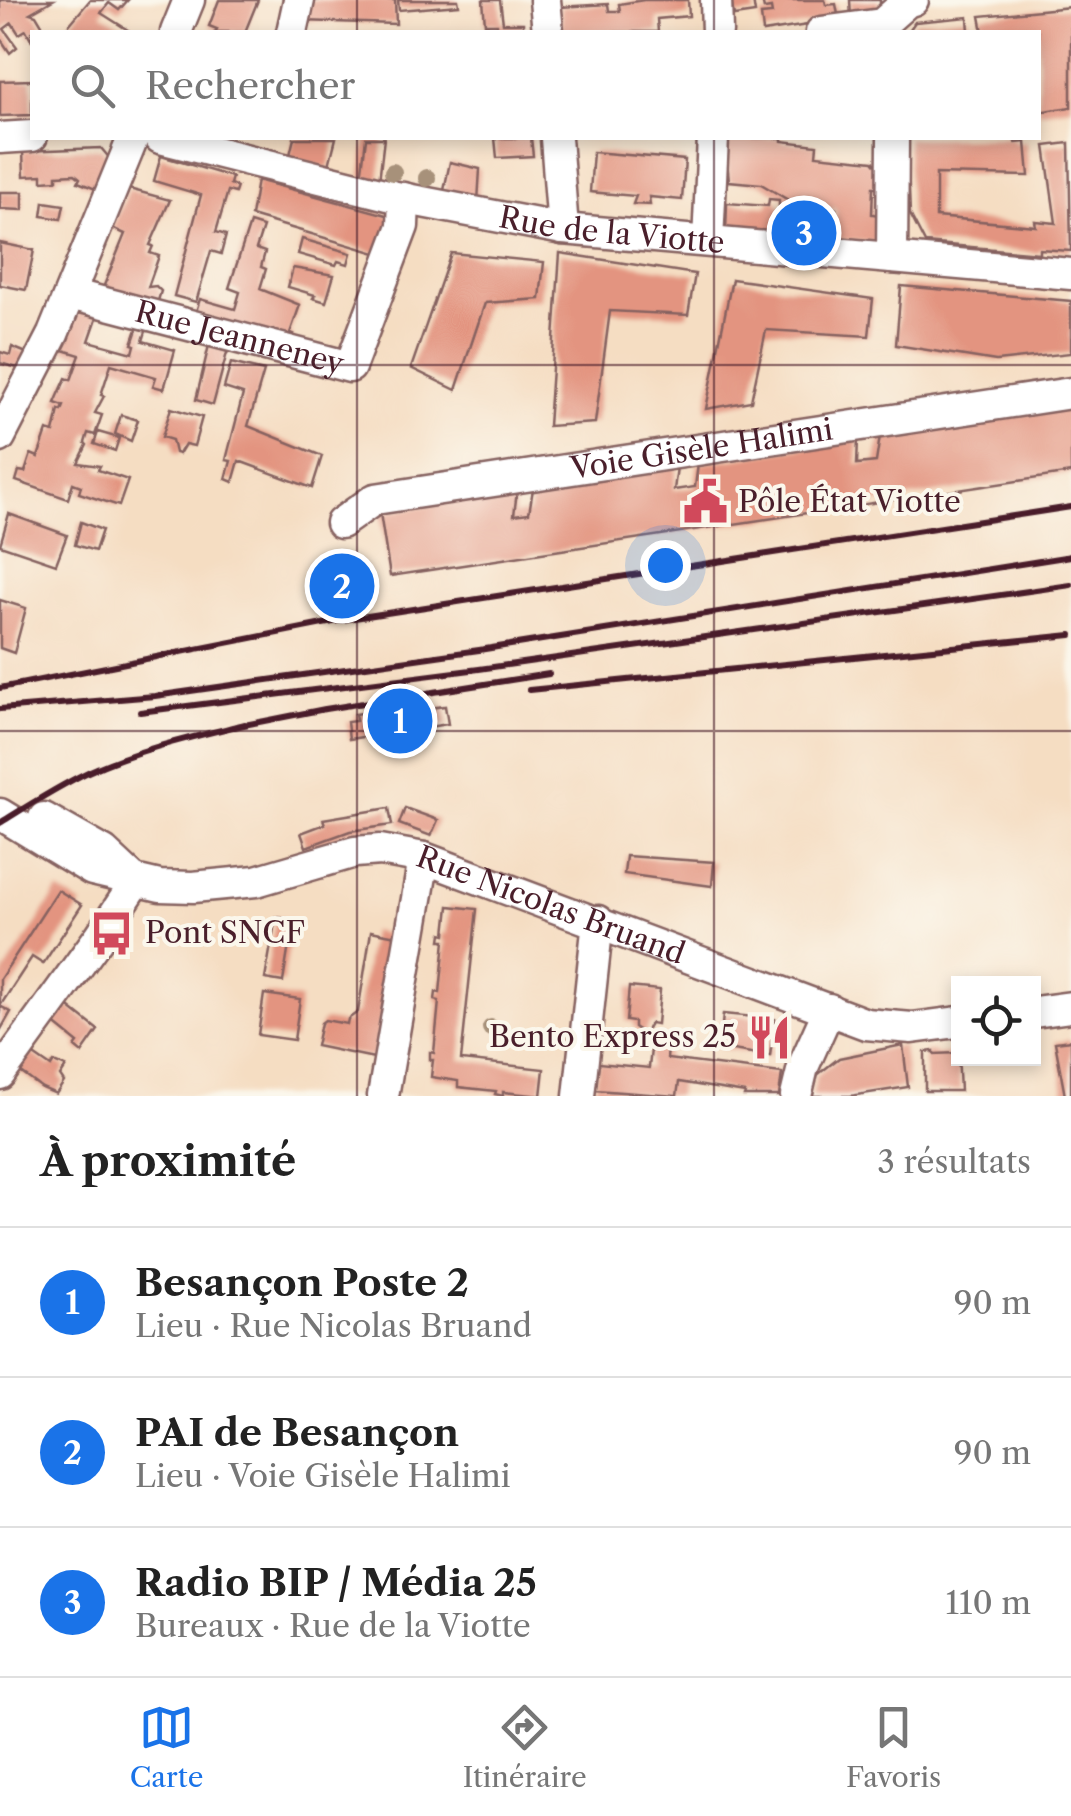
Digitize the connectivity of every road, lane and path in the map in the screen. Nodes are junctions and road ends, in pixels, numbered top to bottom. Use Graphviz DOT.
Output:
graph roads {
  1 [pos="189,0"];
  2 [pos="299,0"];
  3 [pos="545,0"];
  4 [pos="716,0"];
  5 [pos="899,11"];
  6 [pos="177,30"];
  7 [pos="292,30"];
  8 [pos="548,30"];
  9 [pos="716,30"];
  10 [pos="836,30"];
  11 [pos="30,136"];
  12 [pos="0,138"];
  13 [pos="133,140"];
  14 [pos="176,140"];
  15 [pos="556,140"];
  16 [pos="713,140"];
  17 [pos="893,140"];
  18 [pos="269,152"];
  19 [pos="404,198"];
  20 [pos="563,228"];
  21 [pos="708,241"];
  22 [pos="892,258"];
  23 [pos="1071,274"];
  24 [pos="70,294"];
  25 [pos="1071,393"];
  26 [pos="0,437"];
  27 [pos="341,524"];
  28 [pos="0,793"];
  29 [pos="0,814"];
  30 [pos="424,858"];
  31 [pos="136,882"];
  32 [pos="598,921"];
  33 [pos="1071,1006"];
  34 [pos="830,1009"];
  35 [pos="1041,1011"];
  36 [pos="951,1023"];
  37 [pos="0,1074"];
  38 [pos="383,1096"];
  39 [pos="579,1096"];
  40 [pos="796,1096"];
  1 -- 6 [label="street"];
  2 -- 7 [label="street"];
  3 -- 8 [label="street"];
  4 -- 9 [label="street"];
  5 -- 10 [label="street"];
  11 -- 12 [label="street"];
  13 -- 24 [label="street"];
  14 -- 18 [label="street, Rue de la Viotte"];
  15 -- 20 [label="street"];
  16 -- 21 [label="street"];
  17 -- 22 [label="street"];
  18 -- 19 [label="street, Rue de la Viotte"];
  19 -- 20 [label="street, Rue de la Viotte"];
  19 -- 24 [label="street, Rue Jeanneney"];
  20 -- 21 [label="street, Rue de la Viotte"];
  21 -- 22 [label="street, Rue de la Viotte"];
  22 -- 23 [label="street, Rue de la Viotte"];
  24 -- 26 [label="street"];
  25 -- 27 [label="street, Voie Gisèle Halimi"];
  28 -- 31 [label="street"];
  29 -- 31 [label="street, Rue Nicolas Bruand"];
  30 -- 31 [label="street, Rue Nicolas Bruand"];
  30 -- 32 [label="street, Rue Nicolas Bruand"];
  30 -- 38 [label="street"];
  31 -- 37 [label="street"];
  32 -- 34 [label="street, Rue Nicolas Bruand"];
  32 -- 39 [label="street"];
  33 -- 35 [label="street"];
  34 -- 36 [label="street, Rue Nicolas Bruand"];
  34 -- 40 [label="street"];
}
